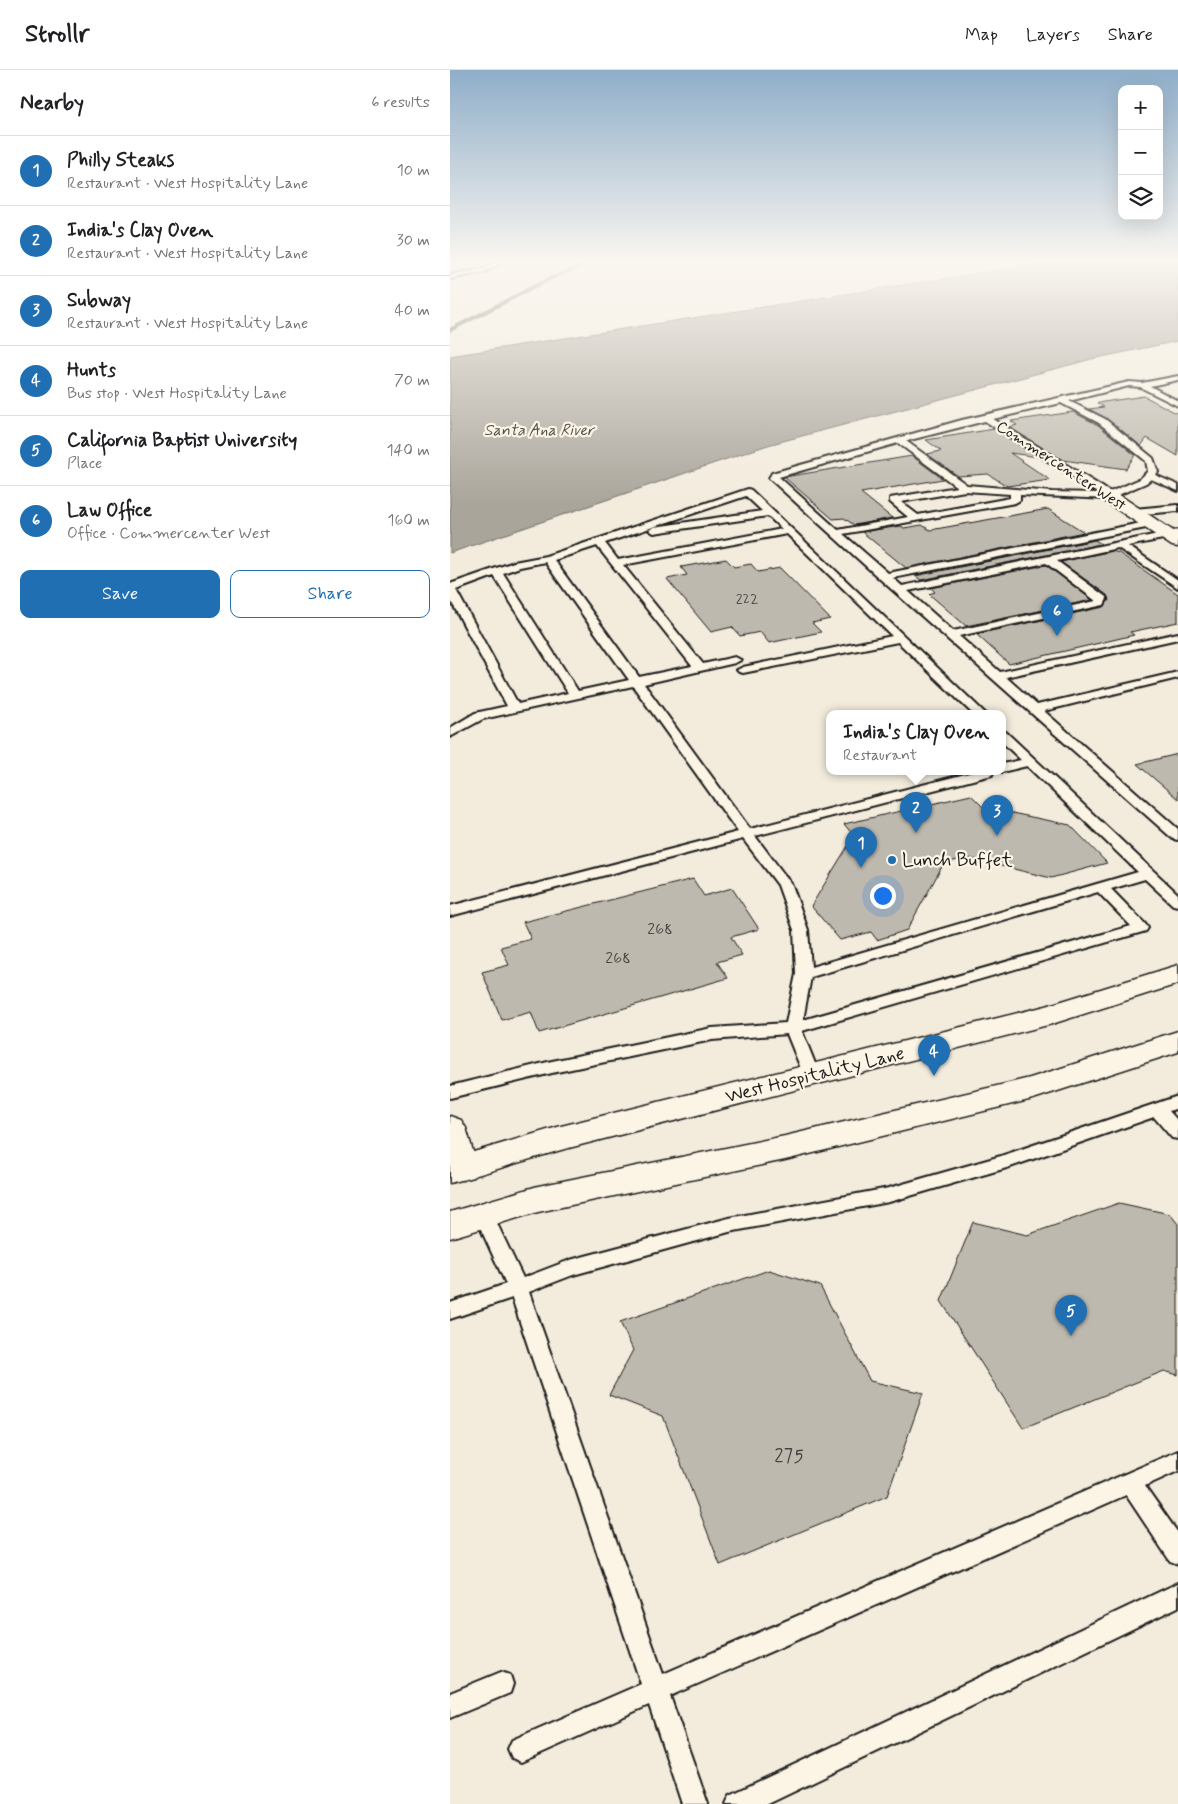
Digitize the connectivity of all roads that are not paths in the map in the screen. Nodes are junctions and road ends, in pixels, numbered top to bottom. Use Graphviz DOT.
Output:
graph roads {
  1 [pos="1178,378"];
  2 [pos="1142,385"];
  3 [pos="1060,399"];
  4 [pos="1178,404"];
  5 [pos="986,418"];
  6 [pos="900,441"];
  7 [pos="1149,475"];
  8 [pos="965,488"];
  9 [pos="1178,488"];
  10 [pos="1014,492"];
  11 [pos="1109,496"];
  12 [pos="1178,508"];
  13 [pos="1134,512"];
  14 [pos="769,513"];
  15 [pos="916,518"];
  16 [pos="1151,524"];
  17 [pos="789,532"];
  18 [pos="835,533"];
  19 [pos="618,536"];
  20 [pos="1175,537"];
  21 [pos="599,542"];
  22 [pos="1120,545"];
  23 [pos="548,559"];
  24 [pos="1049,560"];
  25 [pos="616,563"];
  26 [pos="496,572"];
  27 [pos="884,577"];
  28 [pos="1178,585"];
  29 [pos="450,589"];
  30 [pos="899,590"];
  31 [pos="950,635"];
  32 [pos="1178,636"];
  33 [pos="899,638"];
  34 [pos="700,668"];
  35 [pos="1178,675"];
  36 [pos="996,676"];
  37 [pos="637,682"];
  38 [pos="575,695"];
  39 [pos="514,708"];
  40 [pos="1035,709"];
  41 [pos="976,710"];
  42 [pos="450,716"];
  43 [pos="453,731"];
  44 [pos="1006,739"];
  45 [pos="1030,761"];
  46 [pos="1006,767"];
  47 [pos="975,775"];
  48 [pos="746,833"];
  49 [pos="1178,836"];
  50 [pos="1149,873"];
  51 [pos="1101,887"];
  52 [pos="1178,902"];
  53 [pos="450,911"];
  54 [pos="804,974"];
  55 [pos="1178,974"];
  56 [pos="794,1028"];
  57 [pos="1178,1041"];
  58 [pos="812,1076"];
  59 [pos="450,1092"];
  60 [pos="1178,1102"];
  61 [pos="1158,1110"];
  62 [pos="450,1128"];
  63 [pos="1178,1133"];
  64 [pos="456,1169"];
  65 [pos="484,1214"];
  66 [pos="450,1225"];
  67 [pos="518,1288"];
  68 [pos="450,1311"];
  69 [pos="1178,1461"];
  70 [pos="1130,1482"];
  71 [pos="1178,1553"];
  72 [pos="1178,1595"];
  73 [pos="501,1684"];
  74 [pos="657,1691"];
  75 [pos="450,1706"];
  76 [pos="521,1749"];
  77 [pos="695,1804"];
  78 [pos="739,1804"];
  1 -- 2 [label="lane"];
  2 -- 3 [label="lane, Commercenter West"];
  2 -- 4 [label="lane, Commercenter West"];
  3 -- 5 [label="lane, Commercenter West"];
  3 -- 7 [label="lane"];
  5 -- 6 [label="lane"];
  5 -- 11 [label="lane, Commercenter West"];
  6 -- 8 [label="lane"];
  6 -- 18 [label="lane"];
  7 -- 9 [label="lane"];
  7 -- 11 [label="lane"];
  8 -- 10 [label="lane"];
  8 -- 15 [label="lane"];
  10 -- 11 [label="lane"];
  10 -- 15 [label="lane"];
  11 -- 13 [label="main road, Commercenter West"];
  12 -- 13 [label="lane"];
  13 -- 16 [label="main road, Commercenter West"];
  14 -- 17 [label="lane"];
  14 -- 19 [label="lane"];
  14 -- 19 [label="lane"];
  15 -- 18 [label="lane"];
  16 -- 20 [label="main road, Commercenter West"];
  16 -- 27 [label="lane"];
  17 -- 25 [label="lane"];
  17 -- 33 [label="lane"];
  18 -- 27 [label="lane"];
  19 -- 21 [label="lane"];
  20 -- 22 [label="lane"];
  21 -- 23 [label="lane"];
  21 -- 25 [label="lane"];
  22 -- 24 [label="lane"];
  22 -- 28 [label="lane"];
  23 -- 26 [label="lane"];
  23 -- 37 [label="lane"];
  24 -- 30 [label="lane"];
  24 -- 31 [label="lane"];
  25 -- 34 [label="lane"];
  26 -- 29 [label="lane"];
  26 -- 38 [label="lane"];
  27 -- 30 [label="lane"];
  29 -- 39 [label="lane"];
  30 -- 31 [label="lane"];
  31 -- 36 [label="lane"];
  32 -- 36 [label="lane"];
  33 -- 34 [label="lane"];
  33 -- 41 [label="lane"];
  34 -- 37 [label="lane"];
  35 -- 40 [label="lane"];
  36 -- 40 [label="lane"];
  37 -- 38 [label="lane"];
  37 -- 48 [label="lane"];
  38 -- 39 [label="lane"];
  39 -- 43 [label="lane"];
  40 -- 49 [label="lane"];
  42 -- 43 [label="lane"];
  44 -- 45 [label="lane"];
  45 -- 46 [label="lane"];
  45 -- 50 [label="lane"];
  47 -- 48 [label="lane"];
  48 -- 53 [label="lane"];
  48 -- 54 [label="lane"];
  50 -- 51 [label="lane"];
  50 -- 52 [label="lane"];
  51 -- 54 [label="lane"];
  51 -- 56 [label="lane"];
  54 -- 56 [label="lane"];
  55 -- 58 [label="main road, West Hospitality Lane"];
  56 -- 58 [label="lane"];
  56 -- 59 [label="lane"];
  57 -- 65 [label="main road"];
  58 -- 64 [label="main road, West Hospitality Lane"];
  60 -- 61 [label="lane"];
  61 -- 63 [label="lane"];
  61 -- 67 [label="lane"];
  62 -- 64 [label="main road"];
  65 -- 66 [label="main road"];
  65 -- 67 [label="lane"];
  67 -- 68 [label="lane"];
  67 -- 74 [label="lane"];
  69 -- 70 [label="lane"];
  70 -- 71 [label="lane"];
  70 -- 74 [label="lane"];
  72 -- 78 [label="lane"];
  73 -- 75 [label="lane"];
  74 -- 76 [label="lane"];
  74 -- 77 [label="lane"];
}
